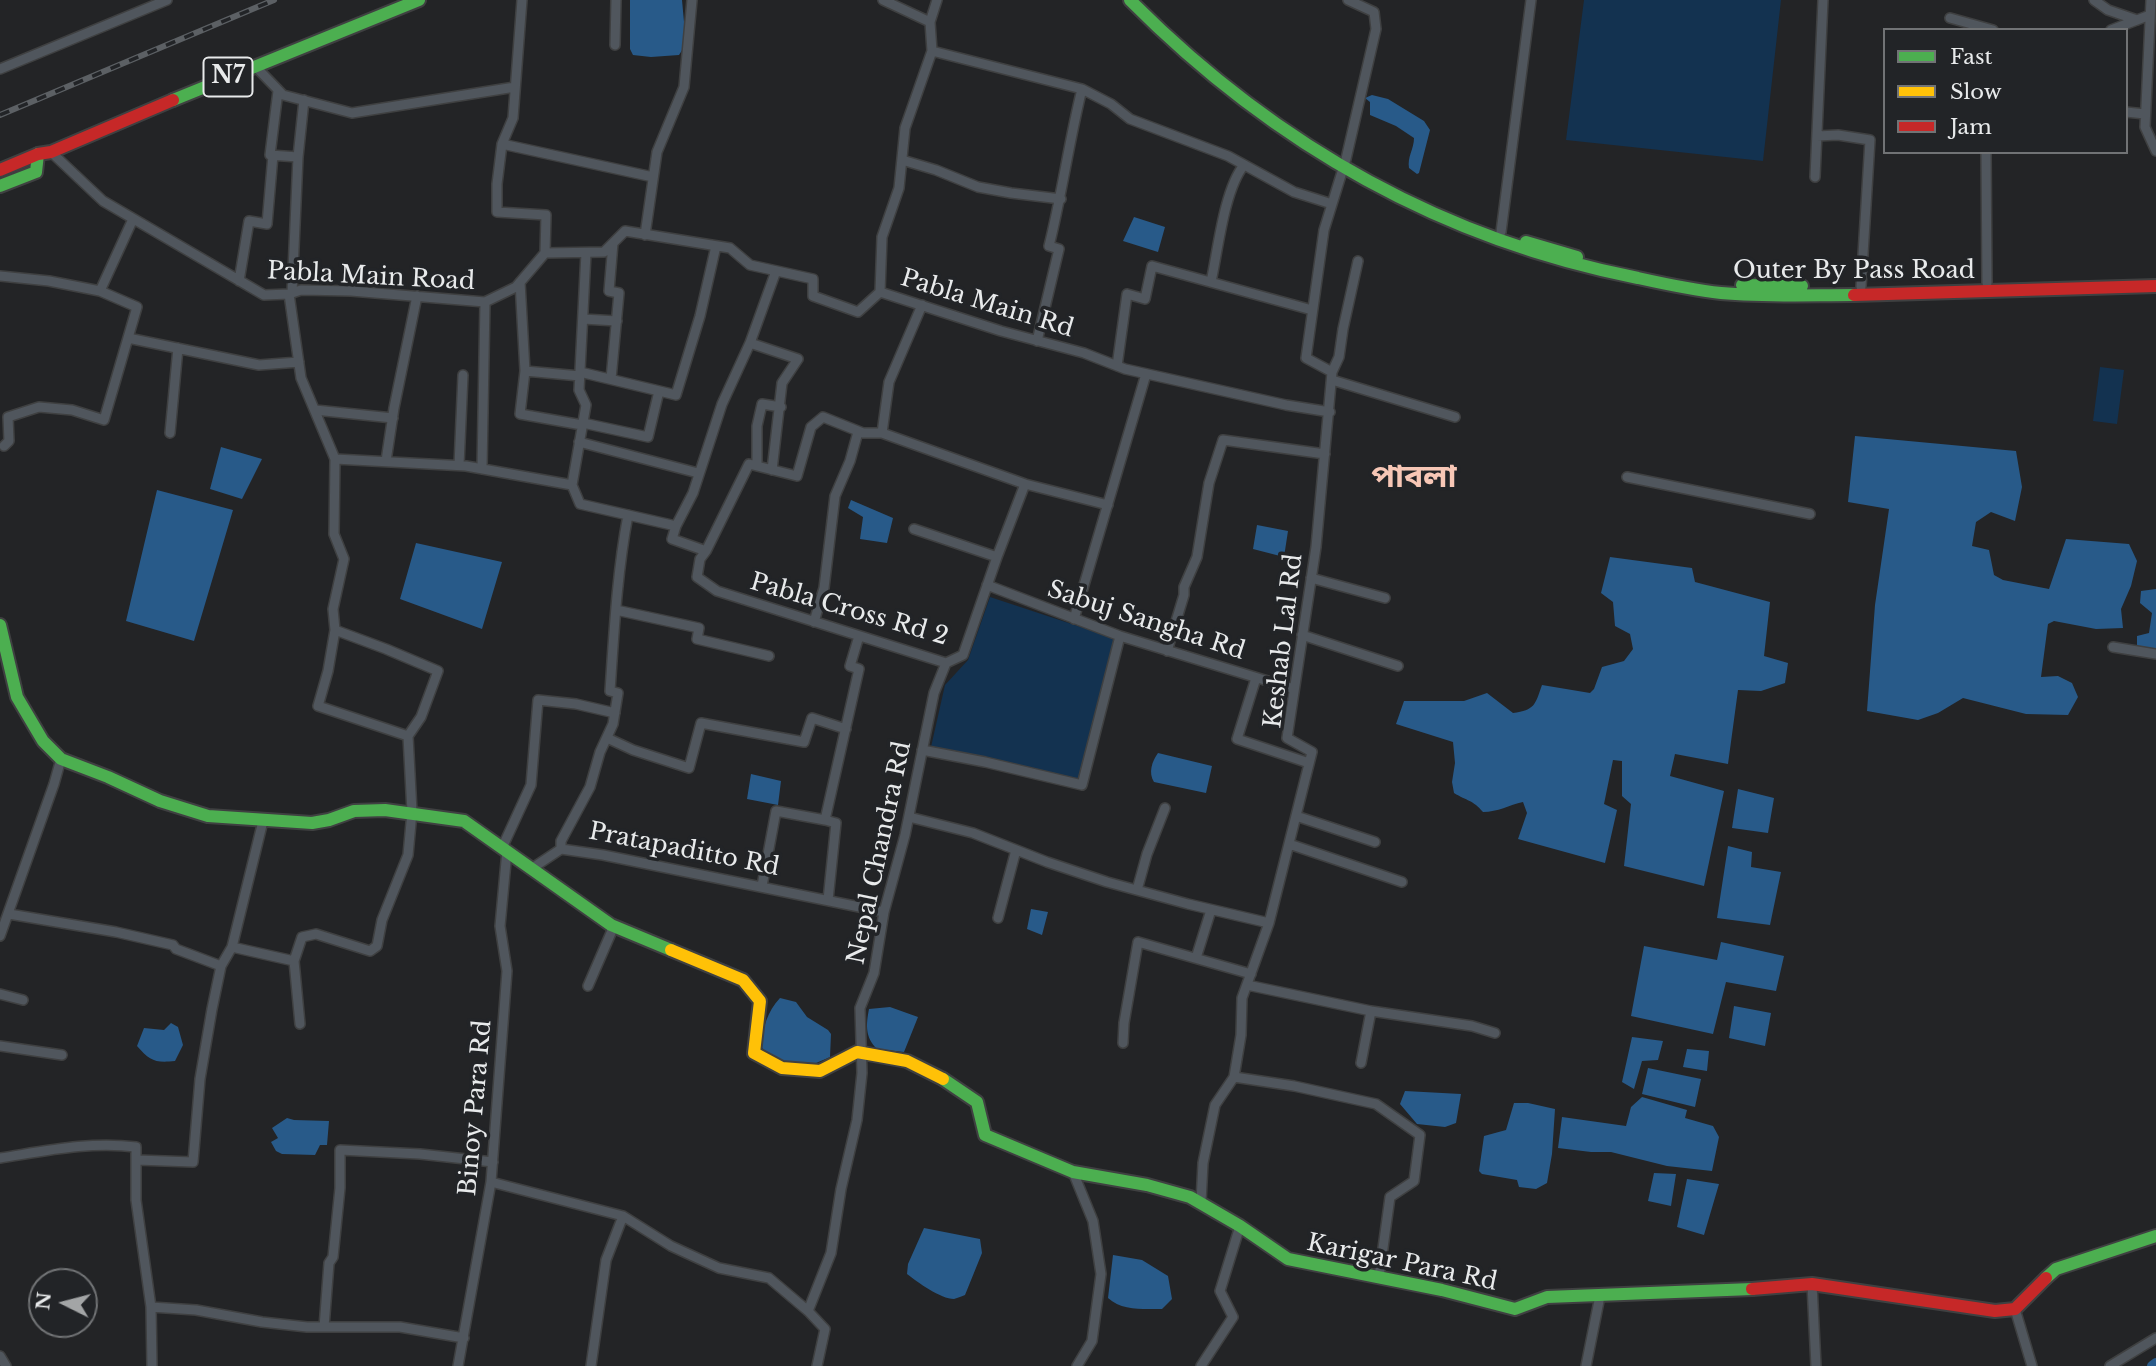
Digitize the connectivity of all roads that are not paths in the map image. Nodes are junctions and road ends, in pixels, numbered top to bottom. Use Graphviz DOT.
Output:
graph roads {
  1 [pos="167,0"];
  2 [pos="419,0"];
  3 [pos="522,0"];
  4 [pos="616,0"];
  5 [pos="692,0"];
  6 [pos="883,0"];
  7 [pos="937,0"];
  8 [pos="1130,0"];
  9 [pos="1140,0"];
  10 [pos="1348,0"];
  11 [pos="1531,0"];
  12 [pos="1824,0"];
  13 [pos="2094,0"];
  14 [pos="2152,7"];
  15 [pos="1951,18"];
  16 [pos="2137,20"];
  17 [pos="930,22"];
  18 [pos="1986,28"];
  19 [pos="2116,28"];
  20 [pos="615,45"];
  21 [pos="932,51"];
  22 [pos="256,66"];
  23 [pos="0,69"];
  24 [pos="515,87"];
  25 [pos="1082,89"];
  26 [pos="278,91"];
  27 [pos="304,100"];
  28 [pos="2128,113"];
  29 [pos="2146,114"];
  30 [pos="1817,136"];
  31 [pos="502,144"];
  32 [pos="2156,151"];
  33 [pos="45,153"];
  34 [pos="1986,154"];
  35 [pos="273,155"];
  36 [pos="298,157"];
  37 [pos="902,160"];
  38 [pos="1345,163"];
  39 [pos="1244,165"];
  40 [pos="0,170"];
  41 [pos="653,177"];
  42 [pos="1815,177"];
  43 [pos="0,186"];
  44 [pos="1061,199"];
  45 [pos="1332,204"];
  46 [pos="133,219"];
  47 [pos="1501,232"];
  48 [pos="645,235"];
  49 [pos="613,243"];
  50 [pos="716,246"];
  51 [pos="545,253"];
  52 [pos="586,253"];
  53 [pos="1358,261"];
  54 [pos="776,271"];
  55 [pos="0,276"];
  56 [pos="2156,277"];
  57 [pos="239,281"];
  58 [pos="520,282"];
  59 [pos="1211,282"];
  60 [pos="1987,283"];
  61 [pos="2156,286"];
  62 [pos="1861,287"];
  63 [pos="100,291"];
  64 [pos="880,292"];
  65 [pos="290,293"];
  66 [pos="417,296"];
  67 [pos="485,302"];
  68 [pos="922,305"];
  69 [pos="1312,310"];
  70 [pos="583,319"];
  71 [pos="617,321"];
  72 [pos="128,338"];
  73 [pos="1037,341"];
  74 [pos="750,343"];
  75 [pos="178,348"];
  76 [pos="299,362"];
  77 [pos="1117,366"];
  78 [pos="525,371"];
  79 [pos="580,374"];
  80 [pos="1146,374"];
  81 [pos="463,375"];
  82 [pos="1332,376"];
  83 [pos="611,379"];
  84 [pos="659,391"];
  85 [pos="781,407"];
  86 [pos="314,410"];
  87 [pos="1330,412"];
  88 [pos="1455,416"];
  89 [pos="393,418"];
  90 [pos="582,424"];
  91 [pos="858,432"];
  92 [pos="170,433"];
  93 [pos="882,433"];
  94 [pos="579,442"];
  95 [pos="4,446"];
  96 [pos="1325,454"];
  97 [pos="335,459"];
  98 [pos="386,461"];
  99 [pos="459,465"];
  100 [pos="757,466"];
  101 [pos="482,468"];
  102 [pos="772,470"];
  103 [pos="698,474"];
  104 [pos="1627,477"];
  105 [pos="1025,484"];
  106 [pos="572,485"];
  107 [pos="1108,505"];
  108 [pos="1810,514"];
  109 [pos="628,515"];
  110 [pos="676,526"];
  111 [pos="914,529"];
  112 [pos="706,551"];
  113 [pos="997,557"];
  114 [pos="1311,578"];
  115 [pos="987,585"];
  116 [pos="1385,598"];
  117 [pos="616,610"];
  118 [pos="1074,619"];
  119 [pos="814,622"];
  120 [pos="0,625"];
  121 [pos="335,630"];
  122 [pos="1302,635"];
  123 [pos="859,636"];
  124 [pos="1120,636"];
  125 [pos="2113,647"];
  126 [pos="1167,650"];
  127 [pos="2156,654"];
  128 [pos="769,656"];
  129 [pos="946,663"];
  130 [pos="1398,666"];
  131 [pos="1256,678"];
  132 [pos="1294,689"];
  133 [pos="615,713"];
  134 [pos="846,729"];
  135 [pos="408,736"];
  136 [pos="607,738"];
  137 [pos="922,750"];
  138 [pos="61,759"];
  139 [pos="1309,763"];
  140 [pos="1166,808"];
  141 [pos="412,812"];
  142 [pos="1296,816"];
  143 [pos="909,817"];
  144 [pos="825,820"];
  145 [pos="262,821"];
  146 [pos="1375,842"];
  147 [pos="1289,844"];
  148 [pos="504,849"];
  149 [pos="561,849"];
  150 [pos="1016,850"];
  151 [pos="531,869"];
  152 [pos="1402,882"];
  153 [pos="762,886"];
  154 [pos="1137,890"];
  155 [pos="828,900"];
  156 [pos="1211,910"];
  157 [pos="884,912"];
  158 [pos="9,914"];
  159 [pos="998,918"];
  160 [pos="1269,923"];
  161 [pos="2,926"];
  162 [pos="614,926"];
  163 [pos="0,936"];
  164 [pos="232,947"];
  165 [pos="1196,958"];
  166 [pos="294,961"];
  167 [pos="221,966"];
  168 [pos="1251,974"];
  169 [pos="1247,985"];
  170 [pos="588,986"];
  171 [pos="0,994"];
  172 [pos="23,1000"];
  173 [pos="1371,1011"];
  174 [pos="300,1024"];
  175 [pos="1495,1033"];
  176 [pos="1123,1043"];
  177 [pos="0,1046"];
  178 [pos="861,1051"];
  179 [pos="62,1055"];
  180 [pos="1361,1063"];
  181 [pos="1234,1077"];
  182 [pos="0,1158"];
  183 [pos="137,1160"];
  184 [pos="493,1162"];
  185 [pos="1073,1171"];
  186 [pos="491,1182"];
  187 [pos="1201,1202"];
  188 [pos="623,1216"];
  189 [pos="1240,1226"];
  190 [pos="2156,1236"];
  191 [pos="1379,1277"];
  192 [pos="1812,1284"];
  193 [pos="1600,1296"];
  194 [pos="151,1307"];
  195 [pos="2015,1309"];
  196 [pos="808,1311"];
  197 [pos="324,1327"];
  198 [pos="464,1338"];
  199 [pos="2156,1338"];
  200 [pos="0,1356"];
  201 [pos="6,1366"];
  202 [pos="152,1366"];
  203 [pos="458,1366"];
  204 [pos="591,1366"];
  205 [pos="817,1366"];
  206 [pos="1077,1366"];
  207 [pos="1201,1366"];
  208 [pos="1586,1366"];
  209 [pos="1816,1366"];
  210 [pos="2032,1366"];
  211 [pos="2110,1366"];
  1 -- 23 [label="street"];
  2 -- 22 [label="main road, N7"];
  3 -- 24 [label="street"];
  4 -- 20 [label="street"];
  5 -- 41 [label="street"];
  6 -- 17 [label="street"];
  7 -- 17 [label="street"];
  8 -- 38 [label="main road, Outer By Pass Road"];
  9 -- 38 [label="main road, Outer By Pass Road"];
  10 -- 38 [label="street"];
  11 -- 47 [label="street"];
  12 -- 30 [label="street"];
  13 -- 16 [label="street"];
  14 -- 16 [label="street"];
  14 -- 29 [label="street"];
  15 -- 18 [label="street"];
  16 -- 19 [label="street"];
  17 -- 21 [label="street"];
  21 -- 25 [label="street"];
  21 -- 37 [label="street"];
  22 -- 26 [label="street"];
  22 -- 33 [label="main road, N7"];
  24 -- 27 [label="street"];
  24 -- 31 [label="street"];
  25 -- 39 [label="street"];
  25 -- 44 [label="street"];
  26 -- 27 [label="street"];
  26 -- 35 [label="street"];
  27 -- 36 [label="street"];
  28 -- 29 [label="street"];
  29 -- 32 [label="street"];
  30 -- 42 [label="street"];
  30 -- 62 [label="street"];
  31 -- 41 [label="street"];
  31 -- 51 [label="street"];
  33 -- 40 [label="main road, N7"];
  33 -- 43 [label="main road"];
  33 -- 46 [label="street, Pabla Main Road"];
  34 -- 60 [label="street"];
  35 -- 36 [label="street"];
  35 -- 57 [label="street"];
  36 -- 65 [label="street"];
  37 -- 44 [label="street"];
  37 -- 64 [label="street"];
  38 -- 45 [label="street"];
  38 -- 47 [label="main road, Outer By Pass Road"];
  38 -- 61 [label="main road, Outer By Pass Road"];
  39 -- 45 [label="street"];
  39 -- 59 [label="street"];
  41 -- 48 [label="street"];
  44 -- 73 [label="street"];
  45 -- 69 [label="street"];
  46 -- 57 [label="street, Pabla Main Road"];
  46 -- 63 [label="street"];
  47 -- 62 [label="main road, Outer By Pass Road"];
  48 -- 49 [label="street, Pabla Main Rd"];
  48 -- 50 [label="street, Pabla Main Rd"];
  49 -- 52 [label="street, Pabla Main Rd"];
  49 -- 71 [label="street"];
  50 -- 54 [label="street, Pabla Main Rd"];
  50 -- 84 [label="street"];
  51 -- 52 [label="street, Pabla Main Rd"];
  51 -- 58 [label="street, Pabla Main Road"];
  52 -- 70 [label="street"];
  53 -- 82 [label="street, Keshab Lal Rd"];
  54 -- 64 [label="street, Pabla Main Rd"];
  54 -- 74 [label="street"];
  55 -- 63 [label="street"];
  56 -- 60 [label="main road, Outer By Pass Road"];
  57 -- 65 [label="street, Pabla Main Road"];
  58 -- 67 [label="street, Pabla Main Road"];
  58 -- 78 [label="street"];
  59 -- 69 [label="street"];
  59 -- 77 [label="street"];
  60 -- 62 [label="main road, Outer By Pass Road"];
  63 -- 72 [label="street"];
  64 -- 68 [label="street, Pabla Main Rd"];
  65 -- 66 [label="street, Pabla Main Road"];
  65 -- 76 [label="street"];
  66 -- 67 [label="street, Pabla Main Road"];
  66 -- 89 [label="street"];
  67 -- 101 [label="street"];
  68 -- 73 [label="street, Pabla Main Rd"];
  68 -- 93 [label="street"];
  69 -- 82 [label="street"];
  70 -- 71 [label="street"];
  70 -- 79 [label="street"];
  71 -- 83 [label="street"];
  72 -- 75 [label="street"];
  72 -- 95 [label="street"];
  73 -- 77 [label="street, Pabla Main Rd"];
  74 -- 85 [label="street"];
  74 -- 103 [label="street"];
  75 -- 76 [label="street"];
  75 -- 92 [label="street"];
  76 -- 86 [label="street"];
  77 -- 80 [label="street, Pabla Main Rd"];
  78 -- 79 [label="street"];
  78 -- 90 [label="street"];
  79 -- 83 [label="street"];
  79 -- 90 [label="street"];
  80 -- 87 [label="street, Pabla Main Rd"];
  80 -- 107 [label="street"];
  81 -- 99 [label="street"];
  82 -- 87 [label="street, Keshab Lal Rd"];
  82 -- 88 [label="street"];
  83 -- 84 [label="street"];
  84 -- 90 [label="street"];
  85 -- 100 [label="street"];
  85 -- 102 [label="street"];
  86 -- 89 [label="street"];
  86 -- 97 [label="street"];
  87 -- 96 [label="street, Keshab Lal Rd"];
  89 -- 98 [label="street"];
  90 -- 94 [label="street"];
  91 -- 93 [label="street"];
  91 -- 102 [label="street"];
  91 -- 119 [label="street"];
  93 -- 105 [label="street"];
  94 -- 103 [label="street"];
  94 -- 106 [label="street"];
  96 -- 114 [label="street, Keshab Lal Rd"];
  96 -- 126 [label="street"];
  97 -- 98 [label="street"];
  97 -- 121 [label="street"];
  98 -- 99 [label="street"];
  99 -- 101 [label="street"];
  100 -- 102 [label="street"];
  100 -- 112 [label="street"];
  101 -- 106 [label="street"];
  103 -- 110 [label="street"];
  104 -- 108 [label="street"];
  105 -- 107 [label="street"];
  105 -- 113 [label="street, Pabla Cross Rd 2"];
  106 -- 109 [label="street"];
  107 -- 118 [label="street"];
  109 -- 110 [label="street"];
  109 -- 117 [label="street"];
  110 -- 112 [label="street"];
  111 -- 113 [label="street"];
  112 -- 119 [label="street, Pabla Cross Rd 2"];
  113 -- 115 [label="street, Pabla Cross Rd 2"];
  114 -- 116 [label="street"];
  114 -- 122 [label="street, Keshab Lal Rd"];
  115 -- 118 [label="street, Sabuj Sangha Rd"];
  115 -- 129 [label="street, Pabla Cross Rd 2"];
  117 -- 128 [label="street"];
  117 -- 133 [label="street"];
  118 -- 124 [label="street, Sabuj Sangha Rd"];
  119 -- 123 [label="street, Pabla Cross Rd 2"];
  120 -- 138 [label="main road"];
  121 -- 135 [label="street"];
  121 -- 135 [label="street"];
  122 -- 130 [label="street"];
  122 -- 132 [label="street, Keshab Lal Rd"];
  123 -- 129 [label="street, Pabla Cross Rd 2"];
  123 -- 134 [label="street"];
  124 -- 126 [label="street, Sabuj Sangha Rd"];
  124 -- 137 [label="street"];
  125 -- 127 [label="street"];
  126 -- 131 [label="street, Sabuj Sangha Rd"];
  129 -- 137 [label="street, Nepal Chandra Rd"];
  131 -- 132 [label="street, Sabuj Sangha Rd"];
  131 -- 139 [label="street"];
  132 -- 139 [label="street, Keshab Lal Rd"];
  133 -- 136 [label="street"];
  133 -- 148 [label="street"];
  134 -- 136 [label="street"];
  134 -- 144 [label="street"];
  135 -- 141 [label="street"];
  136 -- 149 [label="street"];
  137 -- 143 [label="street, Nepal Chandra Rd"];
  138 -- 145 [label="main road"];
  138 -- 158 [label="street"];
  139 -- 142 [label="street"];
  140 -- 154 [label="street"];
  141 -- 145 [label="main road"];
  141 -- 148 [label="main road"];
  141 -- 166 [label="street"];
  142 -- 146 [label="street"];
  142 -- 147 [label="street"];
  143 -- 150 [label="street"];
  143 -- 157 [label="street, Nepal Chandra Rd"];
  144 -- 153 [label="street"];
  144 -- 155 [label="street"];
  145 -- 164 [label="street"];
  147 -- 152 [label="street"];
  147 -- 160 [label="street"];
  148 -- 151 [label="main road"];
  148 -- 184 [label="street, Binoy Para Rd"];
  149 -- 151 [label="street, Pratapaditto Rd"];
  149 -- 153 [label="street, Pratapaditto Rd"];
  150 -- 154 [label="street"];
  150 -- 159 [label="street"];
  151 -- 162 [label="main road"];
  153 -- 155 [label="street, Pratapaditto Rd"];
  154 -- 156 [label="street"];
  155 -- 157 [label="street, Pratapaditto Rd"];
  156 -- 160 [label="street"];
  156 -- 165 [label="street"];
  157 -- 178 [label="street, Nepal Chandra Rd"];
  158 -- 161 [label="street"];
  158 -- 167 [label="street"];
  160 -- 168 [label="street"];
  161 -- 163 [label="street"];
  162 -- 170 [label="street"];
  162 -- 178 [label="main road"];
  164 -- 166 [label="street"];
  164 -- 167 [label="street"];
  165 -- 168 [label="street"];
  165 -- 176 [label="street"];
  166 -- 174 [label="street"];
  167 -- 183 [label="street"];
  168 -- 169 [label="street"];
  169 -- 173 [label="street"];
  169 -- 181 [label="street"];
  171 -- 172 [label="street"];
  173 -- 175 [label="street"];
  173 -- 180 [label="street"];
  177 -- 179 [label="street"];
  178 -- 185 [label="main road, Karigar Para Rd"];
  178 -- 196 [label="street, Nepal Chandra Rd"];
  181 -- 187 [label="street"];
  181 -- 191 [label="street"];
  182 -- 183 [label="street"];
  183 -- 194 [label="street"];
  184 -- 186 [label="street, Binoy Para Rd"];
  184 -- 197 [label="street"];
  185 -- 187 [label="main road, Karigar Para Rd"];
  185 -- 206 [label="street"];
  186 -- 188 [label="street"];
  186 -- 198 [label="street, Binoy Para Rd"];
  187 -- 189 [label="main road, Karigar Para Rd"];
  188 -- 196 [label="street"];
  188 -- 204 [label="street"];
  189 -- 191 [label="main road, Karigar Para Rd"];
  189 -- 207 [label="street"];
  190 -- 195 [label="main road"];
  191 -- 193 [label="main road, Karigar Para Rd"];
  192 -- 193 [label="main road, Karigar Para Rd"];
  192 -- 195 [label="main road, Karigar Para Rd"];
  192 -- 209 [label="street"];
  193 -- 208 [label="street"];
  194 -- 197 [label="street"];
  194 -- 202 [label="street"];
  195 -- 210 [label="street"];
  196 -- 205 [label="street"];
  197 -- 198 [label="street"];
  198 -- 203 [label="street, Binoy Para Rd"];
  199 -- 211 [label="street"];
  200 -- 201 [label="street"];
}
